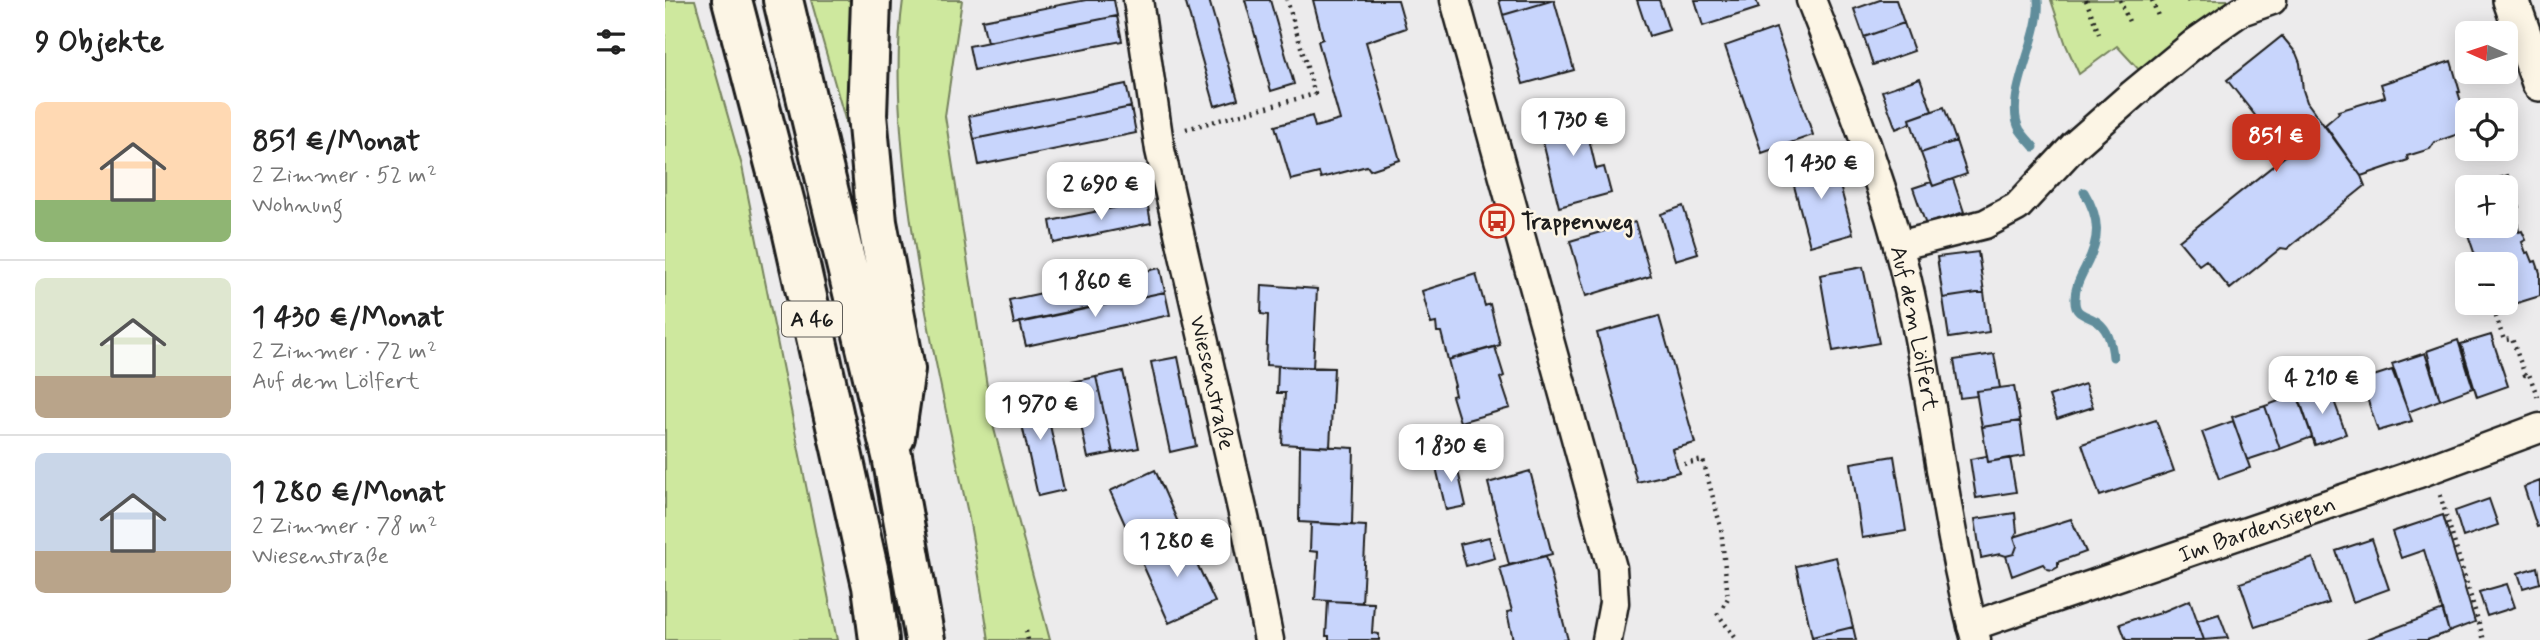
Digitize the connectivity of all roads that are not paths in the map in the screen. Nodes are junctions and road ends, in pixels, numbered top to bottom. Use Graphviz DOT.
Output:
graph roads {
  1 [pos="732,0"];
  2 [pos="783,0"];
  3 [pos="871,0"];
  4 [pos="1138,0"];
  5 [pos="1455,0"];
  6 [pos="1811,0"];
  7 [pos="2272,0"];
  8 [pos="2511,0"];
  9 [pos="2540,83"];
  10 [pos="1898,246"];
  11 [pos="2540,428"];
  12 [pos="892,456"];
  13 [pos="1974,633"];
  14 [pos="879,640"];
  15 [pos="925,640"];
  16 [pos="1269,640"];
  17 [pos="1607,640"];
  1 -- 14 [label="highway, A 46"];
  2 -- 12 [label="highway, A 46"];
  3 -- 12 [label="highway"];
  4 -- 16 [label="street, Wiesenstraße"];
  5 -- 17 [label="street"];
  6 -- 10 [label="street, Auf dem Lölfert"];
  7 -- 10 [label="street"];
  8 -- 9 [label="main road"];
  10 -- 13 [label="street, Auf dem Lölfert"];
  11 -- 13 [label="street, Im Bardensiepen"];
  12 -- 15 [label="highway, A 46"];
}
